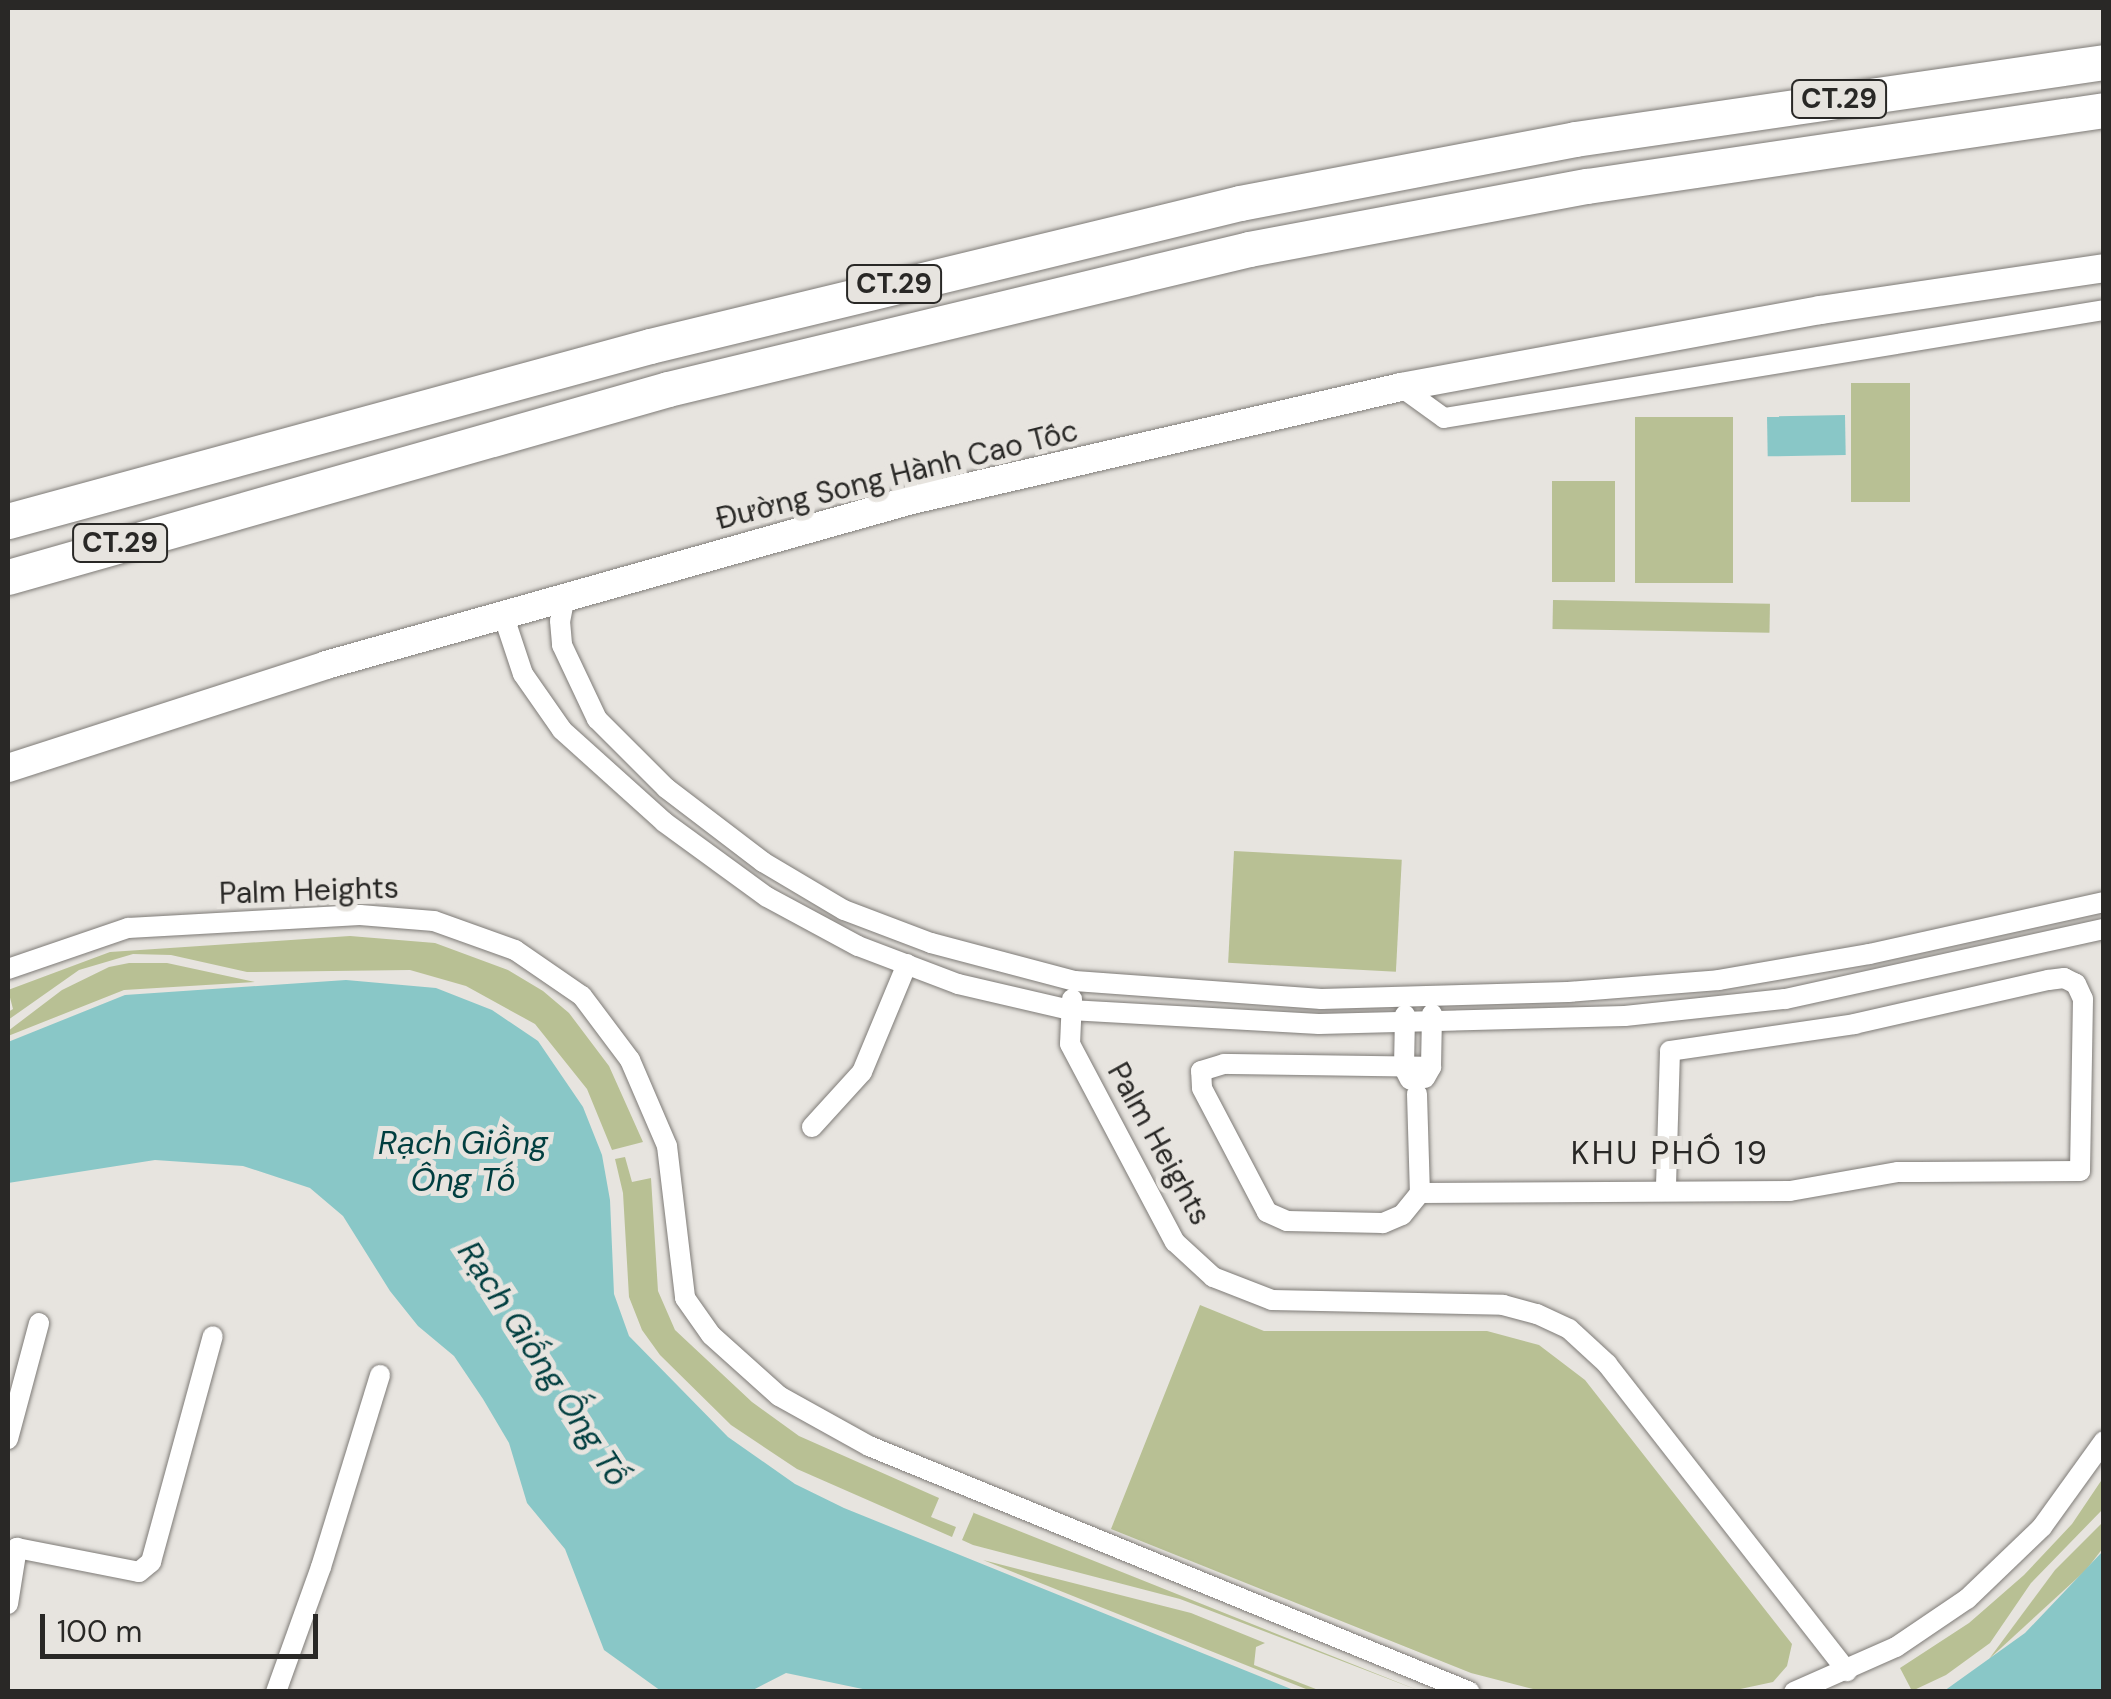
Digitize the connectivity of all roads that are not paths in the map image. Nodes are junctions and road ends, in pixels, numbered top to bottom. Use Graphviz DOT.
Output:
graph roads {
  1 [pos="2104,62"];
  2 [pos="2104,110"];
  3 [pos="2104,268"];
  4 [pos="2104,310"];
  5 [pos="1401,387"];
  6 [pos="8,521"];
  7 [pos="8,577"];
  8 [pos="565,596"];
  9 [pos="502,614"];
  10 [pos="8,768"];
  11 [pos="2104,902"];
  12 [pos="2104,929"];
  13 [pos="906,964"];
  14 [pos="8,969"];
  15 [pos="1075,981"];
  16 [pos="1406,998"];
  17 [pos="1432,998"];
  18 [pos="1070,1010"];
  19 [pos="1404,1024"];
  20 [pos="1432,1024"];
  21 [pos="1431,1067"];
  22 [pos="1404,1068"];
  23 [pos="1417,1094"];
  24 [pos="812,1127"];
  25 [pos="1666,1188"];
  26 [pos="1420,1192"];
  27 [pos="39,1323"];
  28 [pos="213,1336"];
  29 [pos="380,1375"];
  30 [pos="8,1438"];
  31 [pos="2104,1441"];
  32 [pos="12,1545"];
  33 [pos="8,1604"];
  34 [pos="1847,1671"];
  35 [pos="276,1692"];
  36 [pos="1470,1692"];
  37 [pos="1794,1692"];
  1 -- 6 [label="highway, CT.29"];
  2 -- 7 [label="highway, CT.29"];
  3 -- 5 [label="main road, Đường Song Hành Cao Tốc"];
  4 -- 5 [label="street"];
  5 -- 8 [label="main road, Đường Song Hành Cao Tốc"];
  8 -- 9 [label="main road, Đường Song Hành Cao Tốc"];
  8 -- 15 [label="street"];
  9 -- 10 [label="main road, Đường Song Hành Cao Tốc"];
  9 -- 13 [label="street"];
  11 -- 17 [label="street"];
  12 -- 20 [label="street"];
  13 -- 18 [label="street"];
  13 -- 24 [label="street"];
  14 -- 36 [label="street, Palm Heights"];
  15 -- 16 [label="street"];
  15 -- 18 [label="street, Palm Heights"];
  16 -- 17 [label="street"];
  16 -- 19 [label="street"];
  17 -- 20 [label="street"];
  18 -- 19 [label="street"];
  18 -- 34 [label="street, Palm Heights"];
  19 -- 20 [label="street"];
  19 -- 22 [label="street"];
  20 -- 21 [label="street"];
  21 -- 22 [label="street"];
  21 -- 23 [label="street"];
  22 -- 23 [label="street"];
  22 -- 26 [label="street"];
  23 -- 26 [label="street"];
  25 -- 25 [label="street"];
  25 -- 26 [label="street"];
  27 -- 30 [label="street"];
  28 -- 32 [label="street"];
  29 -- 35 [label="street"];
  31 -- 34 [label="street"];
  32 -- 33 [label="street"];
  34 -- 37 [label="street"];
}
